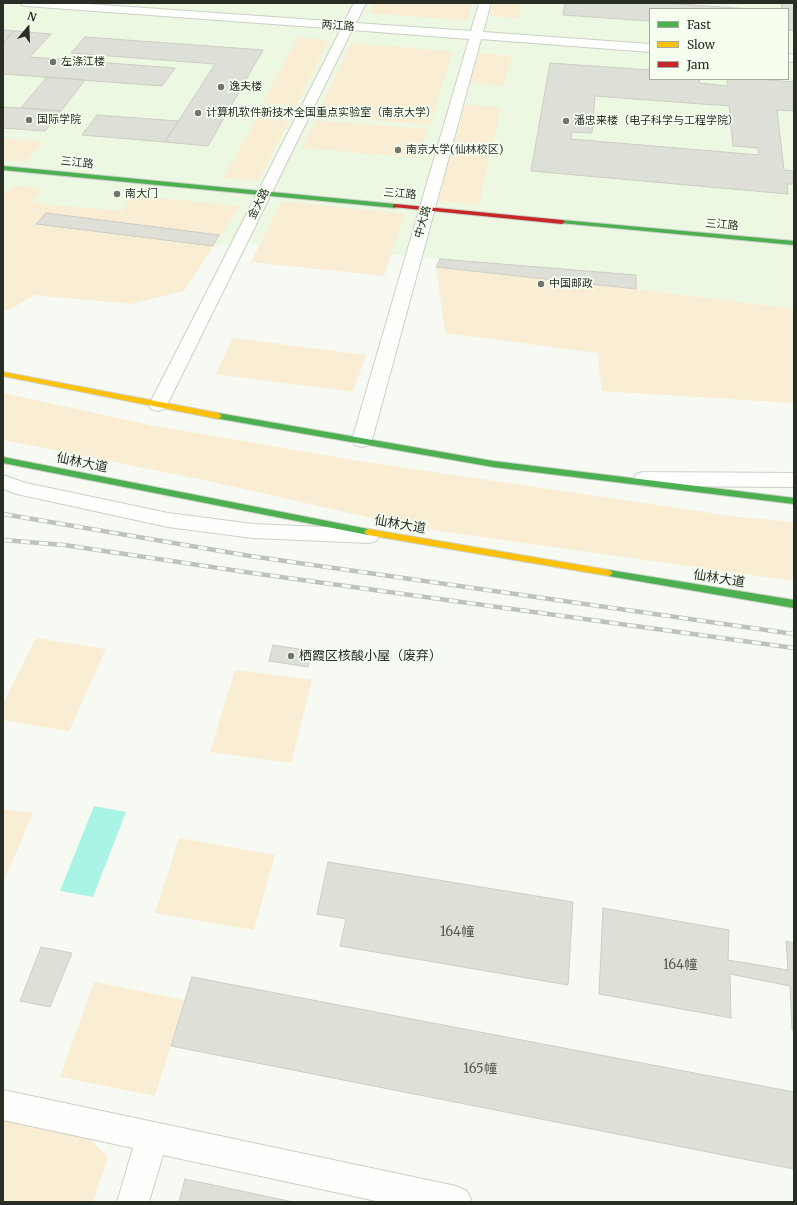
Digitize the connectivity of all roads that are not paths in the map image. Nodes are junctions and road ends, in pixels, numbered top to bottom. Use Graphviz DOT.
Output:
graph roads {
  1 [pos="26,3"];
  2 [pos="360,3"];
  3 [pos="485,3"];
  4 [pos="348,26"];
  5 [pos="476,36"];
  6 [pos="649,48"];
  7 [pos="3,168"];
  8 [pos="264,193"];
  9 [pos="427,209"];
  10 [pos="794,243"];
  11 [pos="3,374"];
  12 [pos="158,405"];
  13 [pos="362,440"];
  14 [pos="3,460"];
  15 [pos="612,480"];
  16 [pos="794,480"];
  17 [pos="3,482"];
  18 [pos="794,501"];
  19 [pos="391,537"];
  20 [pos="794,604"];
  21 [pos="3,1105"];
  22 [pos="152,1137"];
  23 [pos="133,1202"];
  24 [pos="456,1202"];
  1 -- 4 [label="street, 两江路"];
  2 -- 4 [label="street, 金大路"];
  3 -- 5 [label="street, 中大路"];
  4 -- 5 [label="street, 两江路"];
  4 -- 8 [label="street, 金大路"];
  5 -- 6 [label="street, 两江路"];
  5 -- 9 [label="street, 中大路"];
  7 -- 8 [label="main road, 三江路"];
  8 -- 9 [label="main road, 三江路"];
  8 -- 12 [label="street, 金大路"];
  9 -- 10 [label="main road, 三江路"];
  9 -- 13 [label="street, 中大路"];
  11 -- 12 [label="main road"];
  12 -- 13 [label="main road"];
  13 -- 15 [label="main road"];
  14 -- 19 [label="main road, 仙林大道"];
  15 -- 16 [label="lane"];
  15 -- 18 [label="main road"];
  17 -- 19 [label="lane"];
  19 -- 20 [label="main road, 仙林大道"];
  21 -- 22 [label="street"];
  22 -- 23 [label="street"];
  22 -- 24 [label="street"];
}
